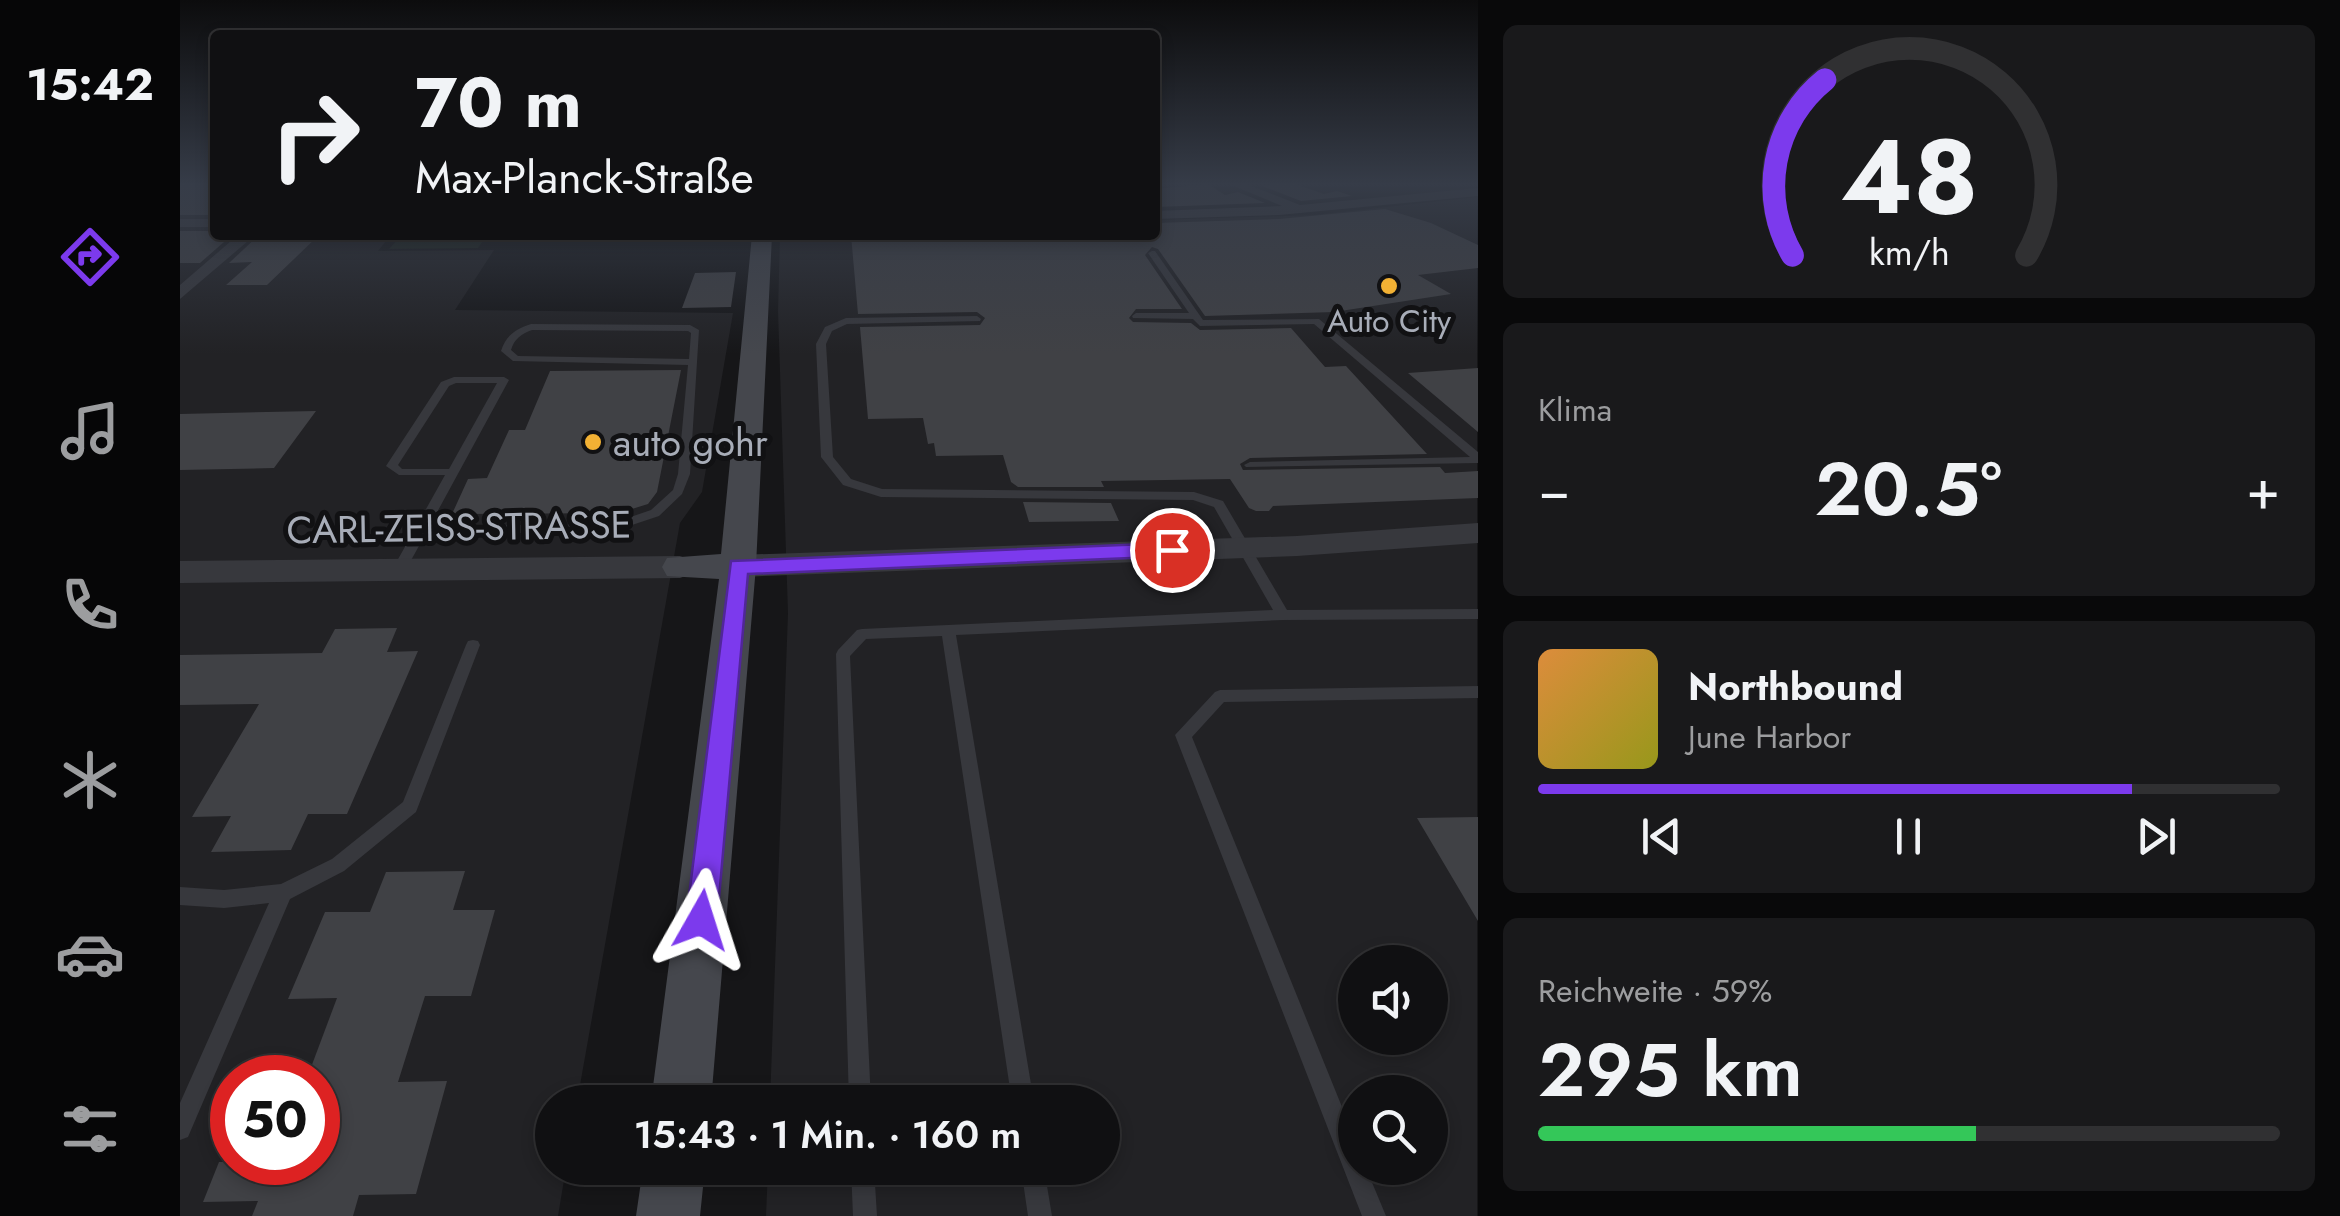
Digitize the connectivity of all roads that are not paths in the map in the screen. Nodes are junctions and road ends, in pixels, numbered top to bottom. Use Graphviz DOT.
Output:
graph roads {
  1 [pos="240,241"];
  2 [pos="762,241"];
  3 [pos="1152,253"];
  4 [pos="183,290"];
  5 [pos="1136,316"];
  6 [pos="1195,316"];
  7 [pos="977,319"];
  8 [pos="691,362"];
  9 [pos="1478,459"];
  10 [pos="1250,464"];
  11 [pos="452,472"];
  12 [pos="420,531"];
  13 [pos="1478,533"];
  14 [pos="1243,548"];
  15 [pos="738,566"];
  16 [pos="680,568"];
  17 [pos="399,570"];
  18 [pos="180,572"];
  19 [pos="1478,614"];
  20 [pos="1283,616"];
  21 [pos="948,630"];
  22 [pos="473,645"];
  23 [pos="1478,692"];
  24 [pos="282,892"];
  25 [pos="180,896"];
  26 [pos="683,1085"];
  27 [pos="859,1085"];
  28 [pos="1019,1085"];
  29 [pos="1338,1124"];
  30 [pos="180,1129"];
  31 [pos="672,1185"];
  32 [pos="864,1185"];
  33 [pos="1035,1185"];
  34 [pos="1362,1185"];
  35 [pos="668,1216"];
  36 [pos="865,1216"];
  37 [pos="1040,1216"];
  38 [pos="1374,1216"];
  1 -- 4 [label="street"];
  2 -- 15 [label="main road"];
  3 -- 6 [label="lane"];
  5 -- 6 [label="lane"];
  6 -- 9 [label="lane"];
  7 -- 14 [label="lane"];
  8 -- 8 [label="lane"];
  8 -- 12 [label="lane"];
  9 -- 10 [label="lane"];
  11 -- 11 [label="lane"];
  11 -- 12 [label="lane"];
  12 -- 17 [label="lane"];
  13 -- 14 [label="street"];
  14 -- 15 [label="street"];
  14 -- 20 [label="lane"];
  15 -- 16 [label="main road, CARL-ZEISS-STRASSE"];
  15 -- 26 [label="main road"];
  16 -- 17 [label="street, CARL-ZEISS-STRASSE"];
  17 -- 18 [label="street, CARL-ZEISS-STRASSE"];
  19 -- 20 [label="lane"];
  20 -- 21 [label="lane"];
  21 -- 27 [label="lane"];
  21 -- 28 [label="lane"];
  22 -- 24 [label="lane"];
  23 -- 29 [label="lane"];
  24 -- 25 [label="lane"];
  24 -- 30 [label="lane"];
  31 -- 35 [label="main road"];
  32 -- 36 [label="lane"];
  33 -- 37 [label="lane"];
  34 -- 38 [label="lane"];
}
